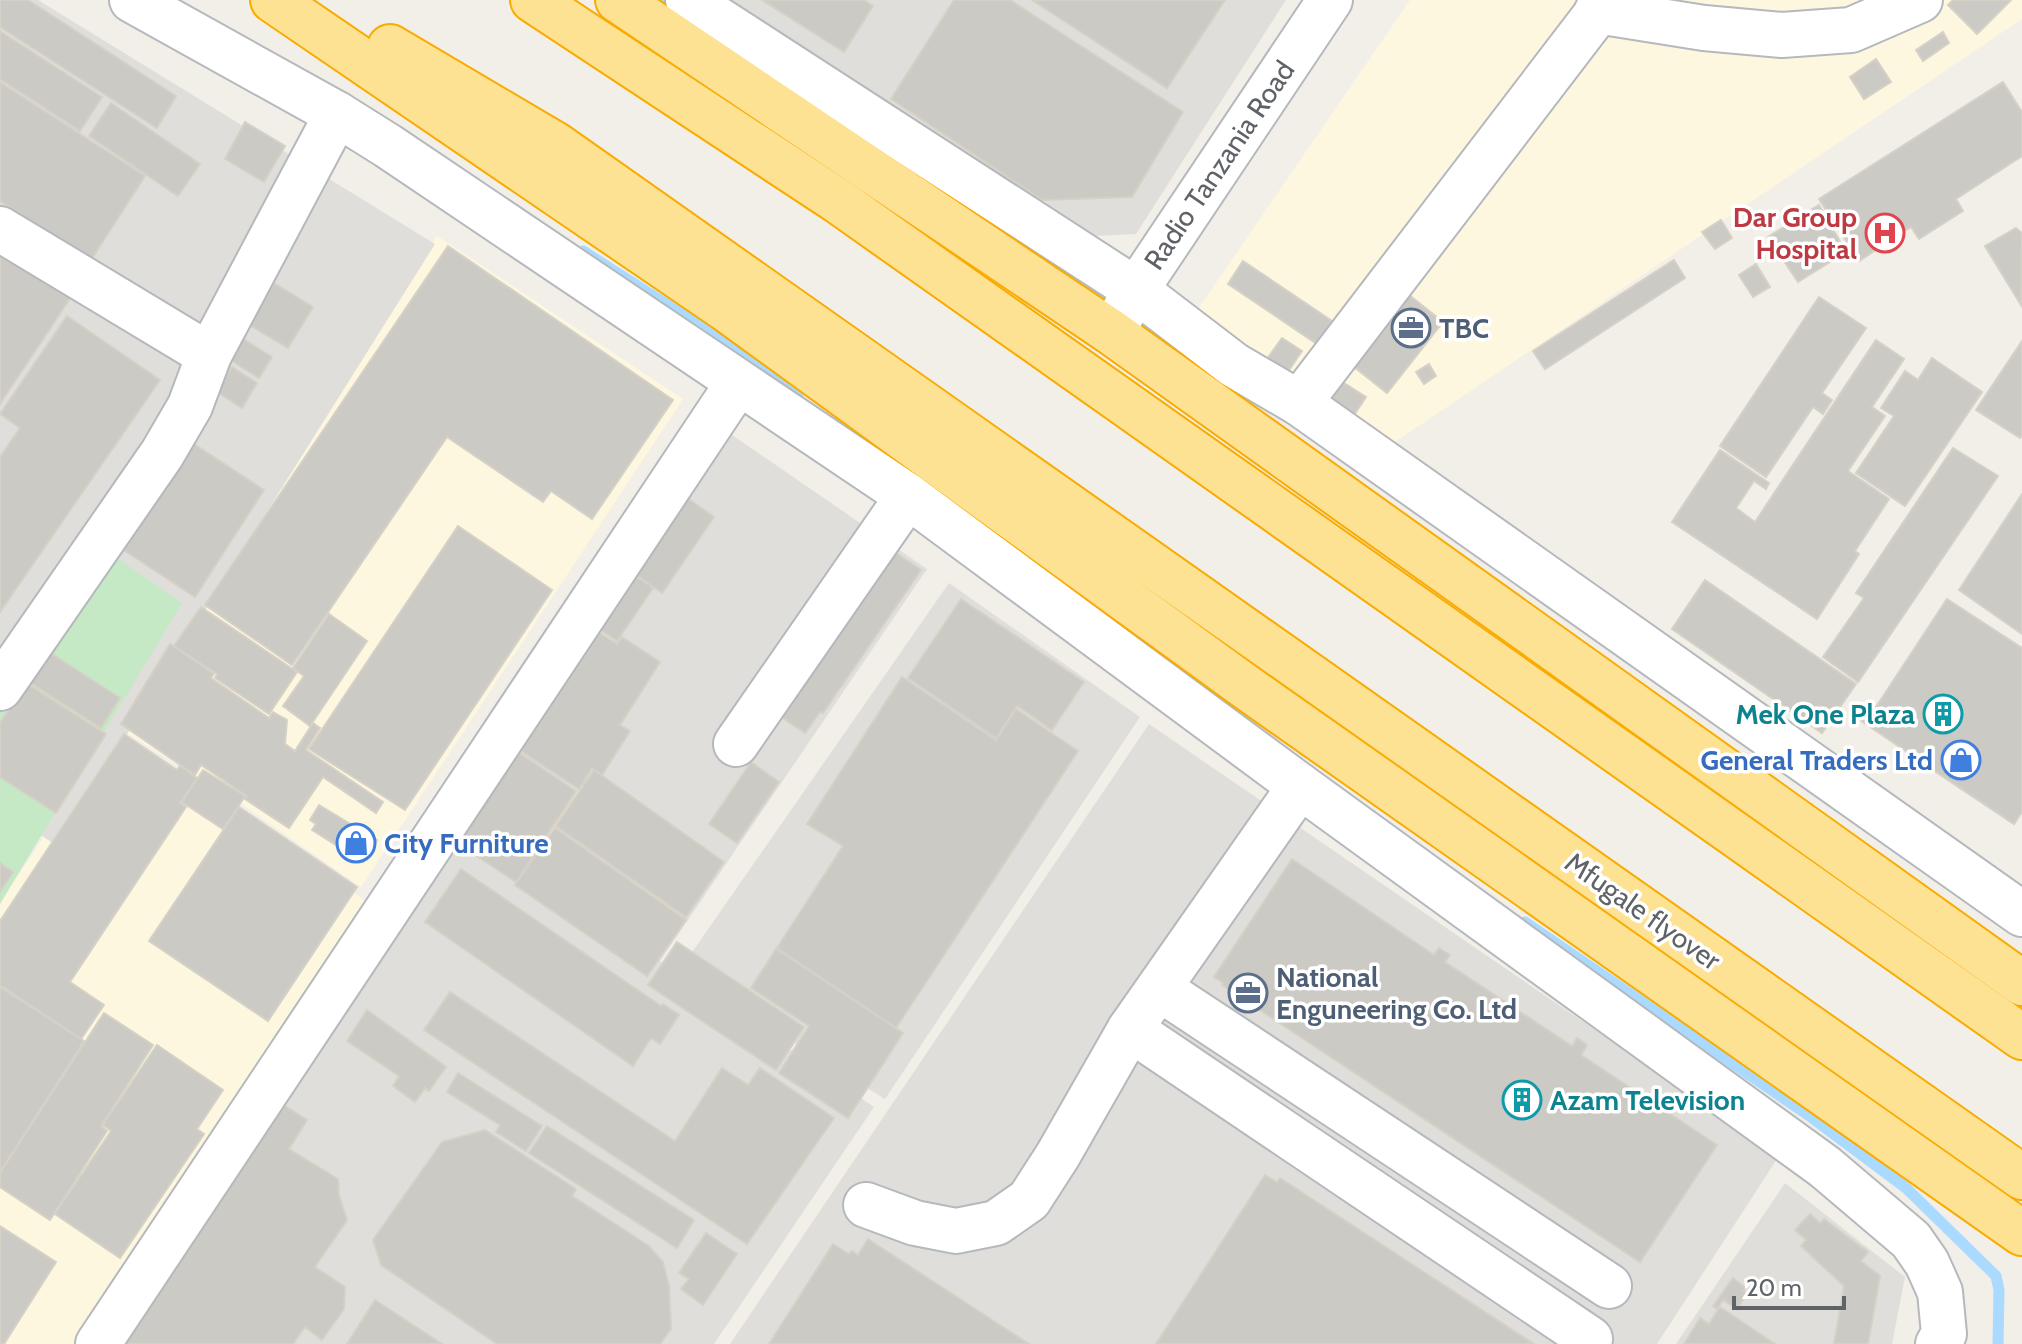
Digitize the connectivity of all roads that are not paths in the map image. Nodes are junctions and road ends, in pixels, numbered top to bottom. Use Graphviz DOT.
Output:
graph roads {
  1 [pos="132,0"];
  2 [pos="273,0"];
  3 [pos="310,0"];
  4 [pos="533,0"];
  5 [pos="618,0"];
  6 [pos="688,0"];
  7 [pos="1330,0"];
  8 [pos="1920,0"];
  9 [pos="1602,6"];
  10 [pos="337,114"];
  11 [pos="0,229"];
  12 [pos="1136,290"];
  13 [pos="1111,332"];
  14 [pos="209,355"];
  15 [pos="738,383"];
  16 [pos="1299,403"];
  17 [pos="908,496"];
  18 [pos="0,688"];
  19 [pos="736,744"];
  20 [pos="1300,786"];
  21 [pos="2022,914"];
  22 [pos="2022,983"];
  23 [pos="1160,989"];
  24 [pos="1130,1029"];
  25 [pos="2022,1037"];
  26 [pos="1869,1124"];
  27 [pos="2022,1177"];
  28 [pos="866,1205"];
  29 [pos="2022,1233"];
  30 [pos="2022,1265"];
  31 [pos="1609,1286"];
  32 [pos="1590,1339"];
  33 [pos="98,1344"];
  34 [pos="1938,1344"];
  1 -- 10 [label="street"];
  2 -- 26 [label="highway"];
  3 -- 27 [label="highway, Mfugale flyover"];
  4 -- 25 [label="highway"];
  5 -- 13 [label="highway"];
  6 -- 12 [label="street"];
  7 -- 12 [label="street, Radio Tanzania Road"];
  8 -- 9 [label="street"];
  9 -- 16 [label="street"];
  10 -- 14 [label="street"];
  10 -- 15 [label="street"];
  11 -- 14 [label="street"];
  12 -- 13 [label="street, Radio Tanzania Road"];
  12 -- 16 [label="street"];
  13 -- 22 [label="highway"];
  14 -- 18 [label="street"];
  15 -- 17 [label="street"];
  15 -- 33 [label="street"];
  16 -- 21 [label="street"];
  17 -- 19 [label="street"];
  17 -- 20 [label="street"];
  20 -- 23 [label="street"];
  20 -- 34 [label="street"];
  23 -- 24 [label="street"];
  23 -- 31 [label="street"];
  24 -- 28 [label="street"];
  24 -- 32 [label="street"];
  26 -- 29 [label="highway"];
  26 -- 30 [label="highway"];
}
